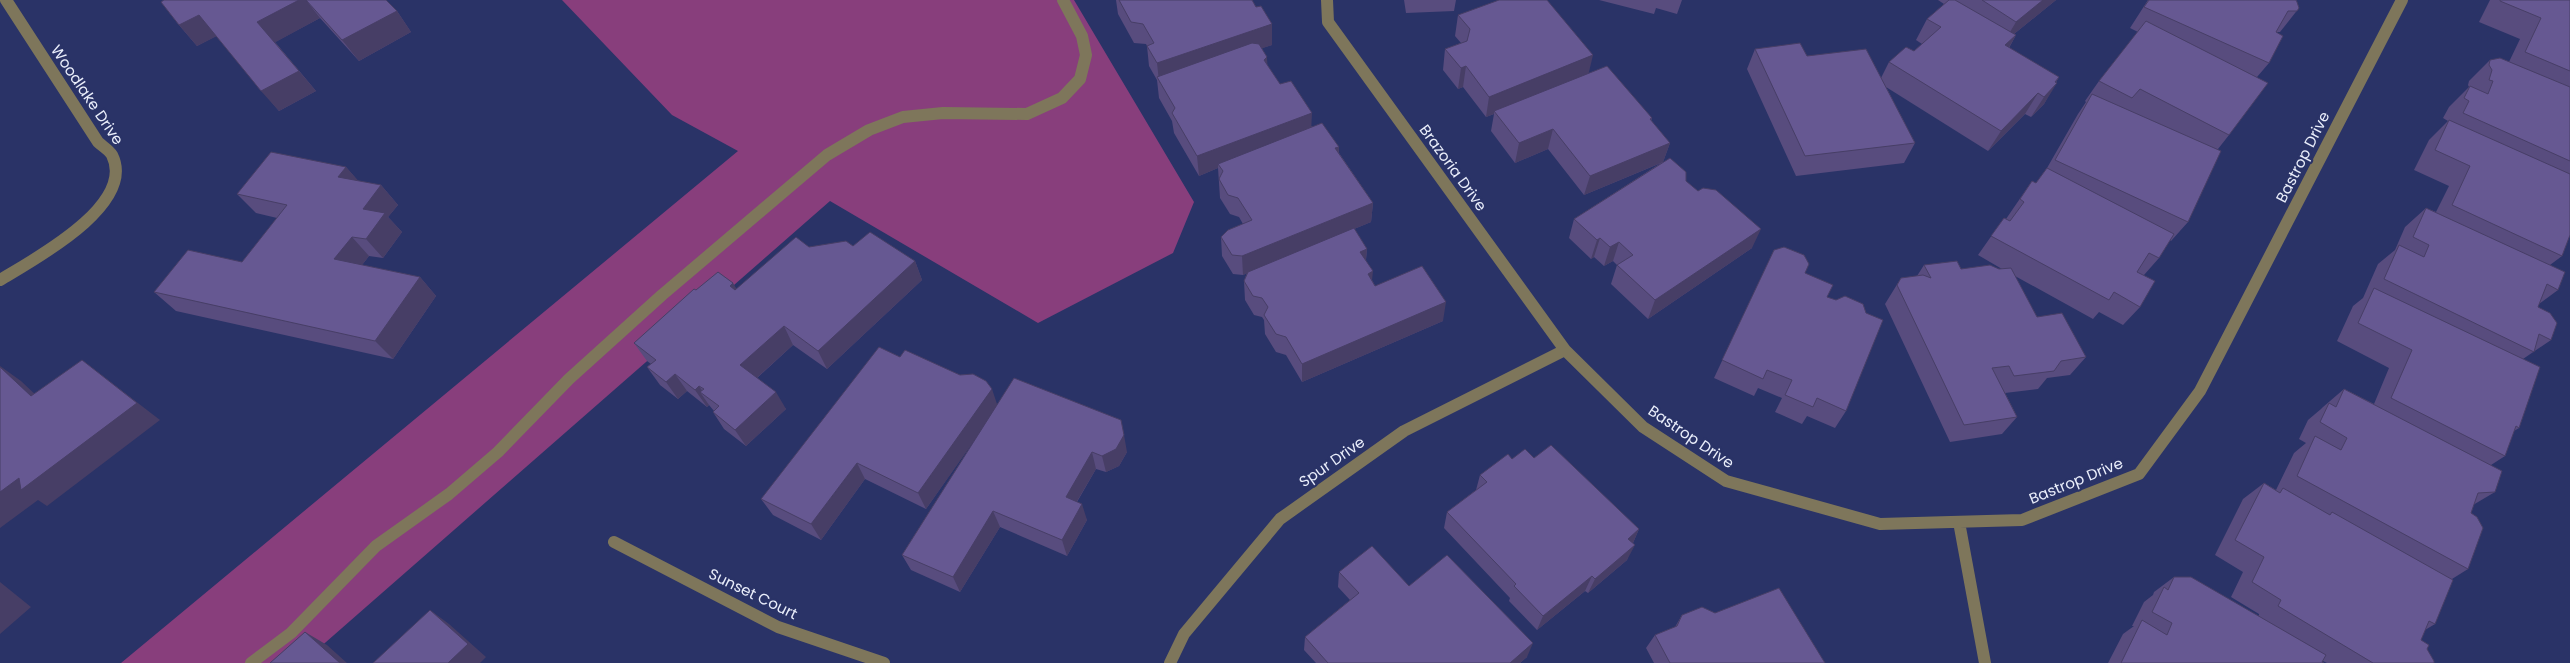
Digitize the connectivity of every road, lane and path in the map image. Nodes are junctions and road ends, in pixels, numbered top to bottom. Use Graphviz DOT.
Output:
graph roads {
  1 [pos="6,0"];
  2 [pos="1063,0"];
  3 [pos="1327,0"];
  4 [pos="2402,0"];
  5 [pos="0,280"];
  6 [pos="1565,350"];
  7 [pos="1959,522"];
  8 [pos="614,542"];
  9 [pos="251,663"];
  10 [pos="884,663"];
  11 [pos="1170,663"];
  12 [pos="1985,663"];
  1 -- 5 [label="street, Woodlake Drive"];
  2 -- 9 [label="street"];
  3 -- 6 [label="street, Brazoria Drive"];
  4 -- 7 [label="street, Bastrop Drive"];
  6 -- 7 [label="street, Bastrop Drive"];
  6 -- 11 [label="street, Spur Drive"];
  7 -- 12 [label="street"];
  8 -- 10 [label="street, Sunset Court"];
}
